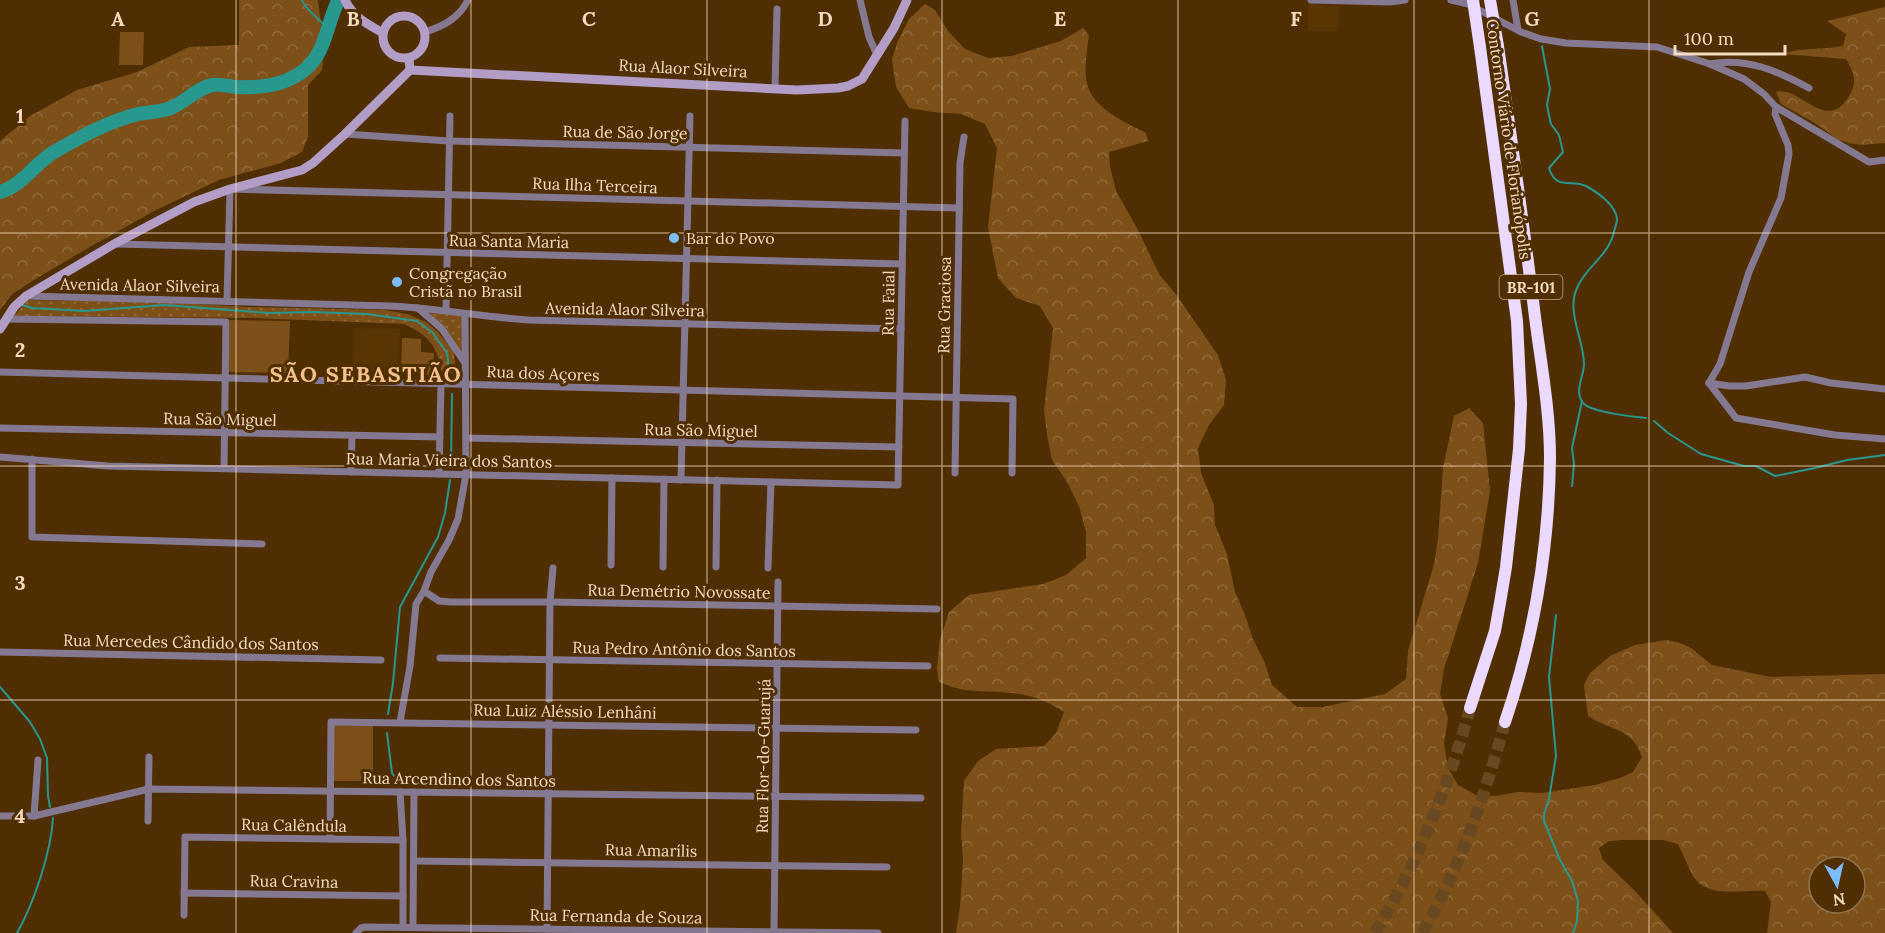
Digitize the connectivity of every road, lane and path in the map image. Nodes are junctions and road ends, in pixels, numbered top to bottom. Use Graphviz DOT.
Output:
graph roads {
  1 [pos="345,0"];
  2 [pos="468,0"];
  3 [pos="860,0"];
  4 [pos="907,0"];
  5 [pos="1311,0"];
  6 [pos="1405,0"];
  7 [pos="1451,0"];
  8 [pos="1473,0"];
  9 [pos="1490,0"];
  10 [pos="1513,0"];
  11 [pos="1376,1"];
  12 [pos="777,9"];
  13 [pos="1518,30"];
  14 [pos="425,32"];
  15 [pos="383,33"];
  16 [pos="877,55"];
  17 [pos="409,58"];
  18 [pos="1710,64"];
  19 [pos="410,70"];
  20 [pos="775,88"];
  21 [pos="1809,88"];
  22 [pos="1776,107"];
  23 [pos="450,116"];
  24 [pos="690,116"];
  25 [pos="905,121"];
  26 [pos="345,134"];
  27 [pos="964,137"];
  28 [pos="449,141"];
  29 [pos="689,147"];
  30 [pos="904,153"];
  31 [pos="1885,160"];
  32 [pos="230,189"];
  33 [pos="448,195"];
  34 [pos="688,201"];
  35 [pos="903,207"];
  36 [pos="959,208"];
  37 [pos="114,244"];
  38 [pos="228,247"];
  39 [pos="447,253"];
  40 [pos="687,259"];
  41 [pos="902,264"];
  42 [pos="26,296"];
  43 [pos="227,301"];
  44 [pos="417,307"];
  45 [pos="446,311"];
  46 [pos="465,314"];
  47 [pos="6,319"];
  48 [pos="685,324"];
  49 [pos="0,329"];
  50 [pos="901,329"];
  51 [pos="465,363"];
  52 [pos="0,372"];
  53 [pos="225,378"];
  54 [pos="1709,382"];
  55 [pos="441,384"];
  56 [pos="465,385"];
  57 [pos="1885,389"];
  58 [pos="683,390"];
  59 [pos="900,396"];
  60 [pos="956,398"];
  61 [pos="0,428"];
  62 [pos="225,433"];
  63 [pos="352,436"];
  64 [pos="440,437"];
  65 [pos="466,438"];
  66 [pos="1885,440"];
  67 [pos="682,443"];
  68 [pos="899,447"];
  69 [pos="0,457"];
  70 [pos="32,459"];
  71 [pos="224,468"];
  72 [pos="351,472"];
  73 [pos="1012,472"];
  74 [pos="955,473"];
  75 [pos="439,474"];
  76 [pos="466,474"];
  77 [pos="612,478"];
  78 [pos="664,479"];
  79 [pos="681,480"];
  80 [pos="717,480"];
  81 [pos="771,482"];
  82 [pos="898,485"];
  83 [pos="262,544"];
  84 [pos="611,565"];
  85 [pos="663,567"];
  86 [pos="716,567"];
  87 [pos="553,568"];
  88 [pos="768,568"];
  89 [pos="778,582"];
  90 [pos="424,591"];
  91 [pos="550,602"];
  92 [pos="778,606"];
  93 [pos="937,609"];
  94 [pos="0,652"];
  95 [pos="440,658"];
  96 [pos="381,660"];
  97 [pos="549,660"];
  98 [pos="777,664"];
  99 [pos="928,666"];
  100 [pos="1470,708"];
  101 [pos="400,722"];
  102 [pos="1505,722"];
  103 [pos="549,725"];
  104 [pos="777,728"];
  105 [pos="916,730"];
  106 [pos="149,757"];
  107 [pos="38,760"];
  108 [pos="149,789"];
  109 [pos="330,790"];
  110 [pos="400,792"];
  111 [pos="414,792"];
  112 [pos="548,793"];
  113 [pos="776,796"];
  114 [pos="921,798"];
  115 [pos="0,816"];
  116 [pos="34,816"];
  117 [pos="148,821"];
  118 [pos="330,839"];
  119 [pos="403,840"];
  120 [pos="414,861"];
  121 [pos="548,862"];
  122 [pos="775,865"];
  123 [pos="887,867"];
  124 [pos="184,893"];
  125 [pos="403,896"];
  126 [pos="184,915"];
  127 [pos="403,927"];
  128 [pos="413,927"];
  129 [pos="547,929"];
  130 [pos="774,932"];
  131 [pos="356,933"];
  132 [pos="878,933"];
  1 -- 15 [label="street"];
  2 -- 14 [label="street"];
  3 -- 16 [label="street"];
  4 -- 16 [label="street, Rua Alaor Silveira"];
  5 -- 11 [label="street"];
  6 -- 11 [label="street"];
  7 -- 13 [label="street"];
  8 -- 100 [label="highway, Contorno Viário de Florianópolis / BR-101, bridge"];
  9 -- 102 [label="highway, Contorno Viário de Florianópolis / BR-101, bridge"];
  10 -- 13 [label="street"];
  12 -- 20 [label="street"];
  13 -- 18 [label="street"];
  14 -- 15 [label="street"];
  14 -- 17 [label="street"];
  15 -- 17 [label="street"];
  16 -- 20 [label="street, Rua Alaor Silveira"];
  17 -- 19 [label="street"];
  18 -- 21 [label="street"];
  18 -- 22 [label="street"];
  19 -- 20 [label="street, Rua Alaor Silveira"];
  19 -- 26 [label="street"];
  22 -- 31 [label="street"];
  22 -- 54 [label="street"];
  23 -- 28 [label="street"];
  24 -- 29 [label="street"];
  25 -- 30 [label="street, Rua Faial"];
  26 -- 28 [label="street, Rua de São Jorge"];
  26 -- 32 [label="street"];
  27 -- 36 [label="street, Rua Graciosa"];
  28 -- 29 [label="street, Rua de São Jorge"];
  28 -- 33 [label="street"];
  29 -- 30 [label="street, Rua de São Jorge"];
  29 -- 34 [label="street"];
  30 -- 35 [label="street, Rua Faial"];
  32 -- 33 [label="street, Rua Ilha Terceira"];
  32 -- 37 [label="street"];
  32 -- 38 [label="street"];
  33 -- 34 [label="street, Rua Ilha Terceira"];
  33 -- 39 [label="street"];
  34 -- 35 [label="street, Rua Ilha Terceira"];
  34 -- 40 [label="street"];
  35 -- 36 [label="street, Rua Ilha Terceira"];
  35 -- 41 [label="street, Rua Faial"];
  36 -- 60 [label="street, Rua Graciosa"];
  37 -- 38 [label="street, Rua Santa Maria"];
  37 -- 42 [label="street"];
  38 -- 39 [label="street, Rua Santa Maria"];
  38 -- 43 [label="street"];
  39 -- 40 [label="street, Rua Santa Maria"];
  39 -- 45 [label="street"];
  40 -- 41 [label="street, Rua Santa Maria"];
  40 -- 48 [label="street"];
  41 -- 50 [label="street, Rua Faial"];
  42 -- 43 [label="street, Avenida Alaor Silveira"];
  42 -- 47 [label="street"];
  43 -- 44 [label="street, Avenida Alaor Silveira"];
  44 -- 45 [label="street, Avenida Alaor Silveira"];
  44 -- 51 [label="street"];
  45 -- 46 [label="street, Avenida Alaor Silveira"];
  46 -- 48 [label="street, Avenida Alaor Silveira"];
  46 -- 51 [label="street"];
  47 -- 49 [label="street"];
  47 -- 53 [label="street"];
  48 -- 50 [label="street, Avenida Alaor Silveira"];
  48 -- 58 [label="street"];
  50 -- 59 [label="street, Rua Faial"];
  51 -- 56 [label="street"];
  52 -- 53 [label="street, Rua dos Açores"];
  53 -- 55 [label="street, Rua dos Açores"];
  53 -- 62 [label="street"];
  54 -- 57 [label="street"];
  54 -- 66 [label="street"];
  55 -- 56 [label="street, Rua dos Açores"];
  55 -- 64 [label="street"];
  56 -- 58 [label="street, Rua dos Açores"];
  56 -- 65 [label="street"];
  58 -- 59 [label="street, Rua dos Açores"];
  58 -- 67 [label="street"];
  59 -- 60 [label="street, Rua dos Açores"];
  59 -- 68 [label="street, Rua Faial"];
  60 -- 73 [label="street, Rua dos Açores"];
  60 -- 74 [label="street, Rua Graciosa"];
  61 -- 62 [label="street, Rua São Miguel"];
  62 -- 63 [label="street, Rua São Miguel"];
  62 -- 71 [label="street"];
  63 -- 64 [label="street, Rua São Miguel"];
  63 -- 72 [label="street"];
  64 -- 75 [label="street"];
  65 -- 67 [label="street, Rua São Miguel"];
  65 -- 76 [label="street"];
  67 -- 68 [label="street, Rua São Miguel"];
  67 -- 79 [label="street"];
  68 -- 82 [label="street, Rua Faial"];
  69 -- 70 [label="street, Rua Maria Vieira dos Santos"];
  70 -- 71 [label="street, Rua Maria Vieira dos Santos"];
  70 -- 83 [label="street"];
  71 -- 72 [label="street, Rua Maria Vieira dos Santos"];
  72 -- 75 [label="street, Rua Maria Vieira dos Santos"];
  75 -- 76 [label="street, Rua Maria Vieira dos Santos"];
  76 -- 77 [label="street, Rua Maria Vieira dos Santos"];
  76 -- 90 [label="street"];
  77 -- 78 [label="street, Rua Maria Vieira dos Santos"];
  77 -- 84 [label="street"];
  78 -- 79 [label="street, Rua Maria Vieira dos Santos"];
  78 -- 85 [label="street"];
  79 -- 80 [label="street, Rua Maria Vieira dos Santos"];
  80 -- 81 [label="street, Rua Maria Vieira dos Santos"];
  80 -- 86 [label="street"];
  81 -- 82 [label="street, Rua Maria Vieira dos Santos"];
  81 -- 88 [label="street"];
  87 -- 91 [label="street"];
  89 -- 92 [label="street, Rua Flor-do-Guarujá"];
  90 -- 91 [label="street, Rua Demétrio Novossate"];
  90 -- 101 [label="street"];
  91 -- 92 [label="street, Rua Demétrio Novossate"];
  91 -- 97 [label="street"];
  92 -- 93 [label="street, Rua Demétrio Novossate"];
  92 -- 98 [label="street, Rua Flor-do-Guarujá"];
  94 -- 96 [label="street, Rua Mercedes Cândido dos Santos"];
  95 -- 97 [label="street, Rua Pedro Antônio dos Santos"];
  97 -- 98 [label="street, Rua Pedro Antônio dos Santos"];
  97 -- 103 [label="street"];
  98 -- 99 [label="street, Rua Pedro Antônio dos Santos"];
  98 -- 104 [label="street, Rua Flor-do-Guarujá"];
  101 -- 103 [label="street, Rua Luiz Aléssio Lenhâni"];
  101 -- 109 [label="street, Rua Luiz Aléssio Lenhâni"];
  103 -- 104 [label="street, Rua Luiz Aléssio Lenhâni"];
  103 -- 112 [label="street"];
  104 -- 105 [label="street, Rua Luiz Aléssio Lenhâni"];
  104 -- 113 [label="street, Rua Flor-do-Guarujá"];
  106 -- 108 [label="street"];
  107 -- 116 [label="street"];
  108 -- 109 [label="street, Rua Arcendino dos Santos"];
  108 -- 116 [label="street, Rua Arcendino dos Santos"];
  108 -- 117 [label="street"];
  109 -- 110 [label="street, Rua Arcendino dos Santos"];
  109 -- 118 [label="street, Rua Luiz Aléssio Lenhâni"];
  110 -- 111 [label="street, Rua Arcendino dos Santos"];
  110 -- 119 [label="street"];
  111 -- 112 [label="street, Rua Arcendino dos Santos"];
  111 -- 120 [label="street"];
  112 -- 113 [label="street, Rua Arcendino dos Santos"];
  112 -- 121 [label="street"];
  113 -- 114 [label="street, Rua Arcendino dos Santos"];
  113 -- 122 [label="street, Rua Flor-do-Guarujá"];
  115 -- 116 [label="street, Rua Arcendino dos Santos"];
  118 -- 119 [label="street, Rua Calêndula"];
  118 -- 124 [label="street, Rua Calêndula"];
  119 -- 125 [label="street"];
  120 -- 121 [label="street, Rua Amarílis"];
  120 -- 128 [label="street"];
  121 -- 122 [label="street, Rua Amarílis"];
  121 -- 129 [label="street"];
  122 -- 123 [label="street, Rua Amarílis"];
  122 -- 130 [label="street, Rua Flor-do-Guarujá"];
  124 -- 125 [label="street, Rua Cravina"];
  124 -- 126 [label="street"];
  125 -- 127 [label="street"];
  127 -- 128 [label="street, Rua Fernanda de Souza"];
  127 -- 131 [label="street, Rua Fernanda de Souza"];
  128 -- 129 [label="street, Rua Fernanda de Souza"];
  129 -- 130 [label="street, Rua Fernanda de Souza"];
  130 -- 132 [label="street, Rua Fernanda de Souza"];
}
